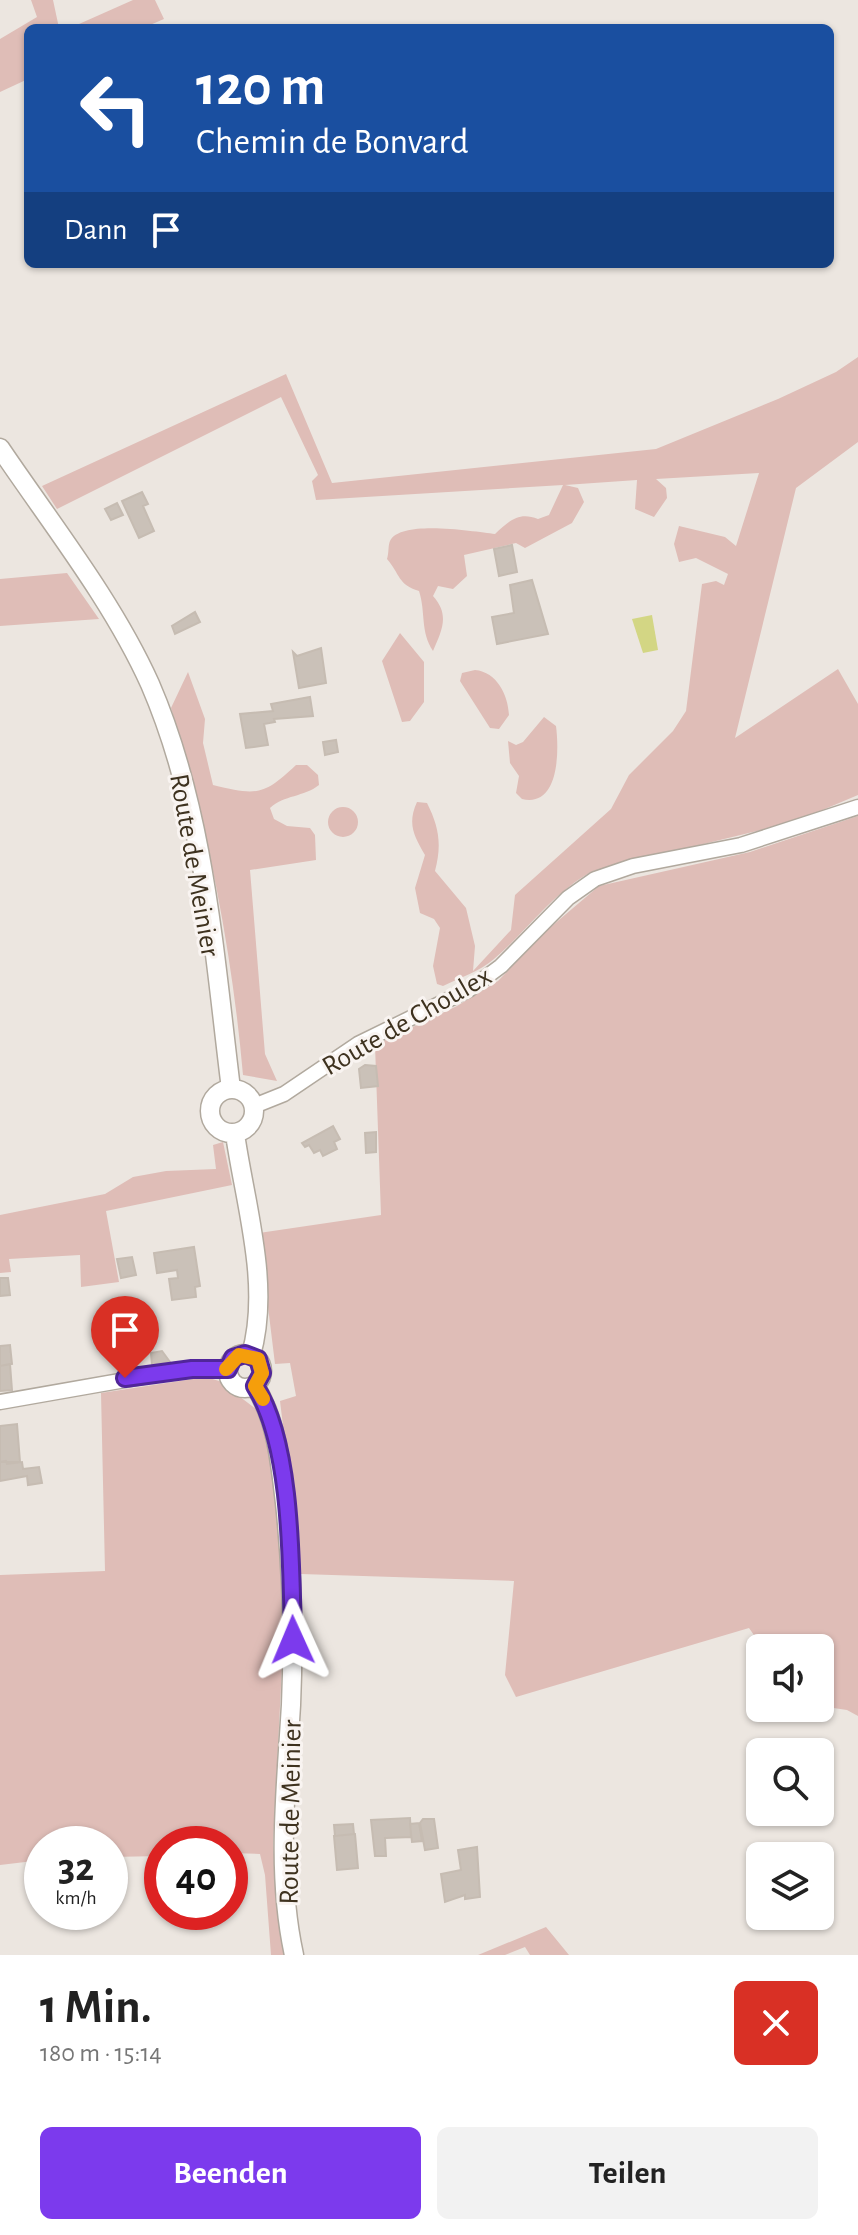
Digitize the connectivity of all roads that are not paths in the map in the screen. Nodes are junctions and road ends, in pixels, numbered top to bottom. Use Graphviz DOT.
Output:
graph roads {
  1 [pos="0,448"];
  2 [pos="858,807"];
  3 [pos="231,1089"];
  4 [pos="254,1106"];
  5 [pos="235,1134"];
  6 [pos="251,1355"];
  7 [pos="228,1369"];
  8 [pos="255,1386"];
  9 [pos="0,1402"];
  10 [pos="294,1955"];
  1 -- 3 [label="street, Route de Meinier"];
  2 -- 4 [label="street, Route de Choulex"];
  3 -- 4 [label="street"];
  3 -- 5 [label="street"];
  4 -- 5 [label="street"];
  5 -- 6 [label="street"];
  6 -- 7 [label="street"];
  6 -- 8 [label="street"];
  7 -- 8 [label="street"];
  7 -- 9 [label="street"];
  8 -- 10 [label="street, Route de Meinier"];
}
